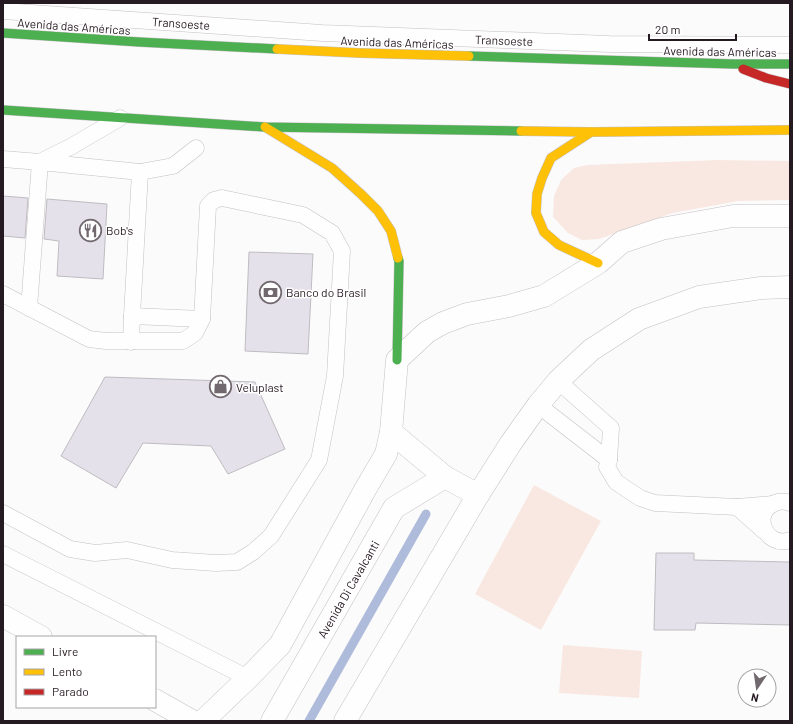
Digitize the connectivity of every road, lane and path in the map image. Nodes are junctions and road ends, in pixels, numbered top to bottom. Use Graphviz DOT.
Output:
graph roads {
  1 [pos="3,11"];
  2 [pos="3,33"];
  3 [pos="790,45"];
  4 [pos="733,64"];
  5 [pos="790,64"];
  6 [pos="790,84"];
  7 [pos="3,110"];
  8 [pos="120,118"];
  9 [pos="264,127"];
  10 [pos="790,130"];
  11 [pos="590,132"];
  12 [pos="196,148"];
  13 [pos="3,159"];
  14 [pos="40,162"];
  15 [pos="140,172"];
  16 [pos="790,216"];
  17 [pos="598,264"];
  18 [pos="790,288"];
  19 [pos="3,294"];
  20 [pos="29,308"];
  21 [pos="132,316"];
  22 [pos="202,319"];
  23 [pos="131,342"];
  24 [pos="397,360"];
  25 [pos="558,381"];
  26 [pos="538,405"];
  27 [pos="391,432"];
  28 [pos="609,460"];
  29 [pos="445,477"];
  30 [pos="478,495"];
  31 [pos="790,503"];
  32 [pos="773,504"];
  33 [pos="737,506"];
  34 [pos="3,513"];
  35 [pos="764,531"];
  36 [pos="790,540"];
  37 [pos="3,554"];
  38 [pos="3,616"];
  39 [pos="39,636"];
  40 [pos="248,678"];
  41 [pos="156,701"];
  42 [pos="192,721"];
  43 [pos="203,721"];
  44 [pos="272,721"];
  45 [pos="345,721"];
  1 -- 3 [label="lane, Transoeste"];
  2 -- 4 [label="main road, Avenida das Américas"];
  4 -- 5 [label="main road, Avenida das Américas"];
  4 -- 6 [label="main road"];
  7 -- 8 [label="main road"];
  8 -- 9 [label="main road"];
  8 -- 14 [label="lane"];
  9 -- 11 [label="main road"];
  9 -- 24 [label="main road"];
  10 -- 11 [label="main road"];
  11 -- 17 [label="main road"];
  12 -- 15 [label="lane"];
  13 -- 14 [label="lane"];
  14 -- 15 [label="lane"];
  14 -- 20 [label="lane"];
  15 -- 21 [label="lane"];
  16 -- 17 [label="street"];
  17 -- 24 [label="street"];
  18 -- 25 [label="street"];
  19 -- 20 [label="lane"];
  20 -- 23 [label="lane"];
  21 -- 22 [label="lane"];
  21 -- 23 [label="lane"];
  22 -- 23 [label="lane"];
  22 -- 34 [label="lane"];
  24 -- 27 [label="street"];
  25 -- 26 [label="street"];
  25 -- 28 [label="lane"];
  26 -- 28 [label="lane"];
  26 -- 30 [label="street"];
  27 -- 29 [label="street"];
  27 -- 40 [label="street"];
  28 -- 33 [label="lane"];
  29 -- 30 [label="street"];
  29 -- 44 [label="street, Avenida Di Cavalcanti"];
  30 -- 45 [label="street"];
  31 -- 32 [label="lane"];
  32 -- 33 [label="lane"];
  32 -- 35 [label="lane"];
  33 -- 35 [label="lane"];
  35 -- 36 [label="lane"];
  37 -- 40 [label="lane"];
  38 -- 39 [label="street"];
  40 -- 43 [label="street"];
  41 -- 42 [label="street"];
}
